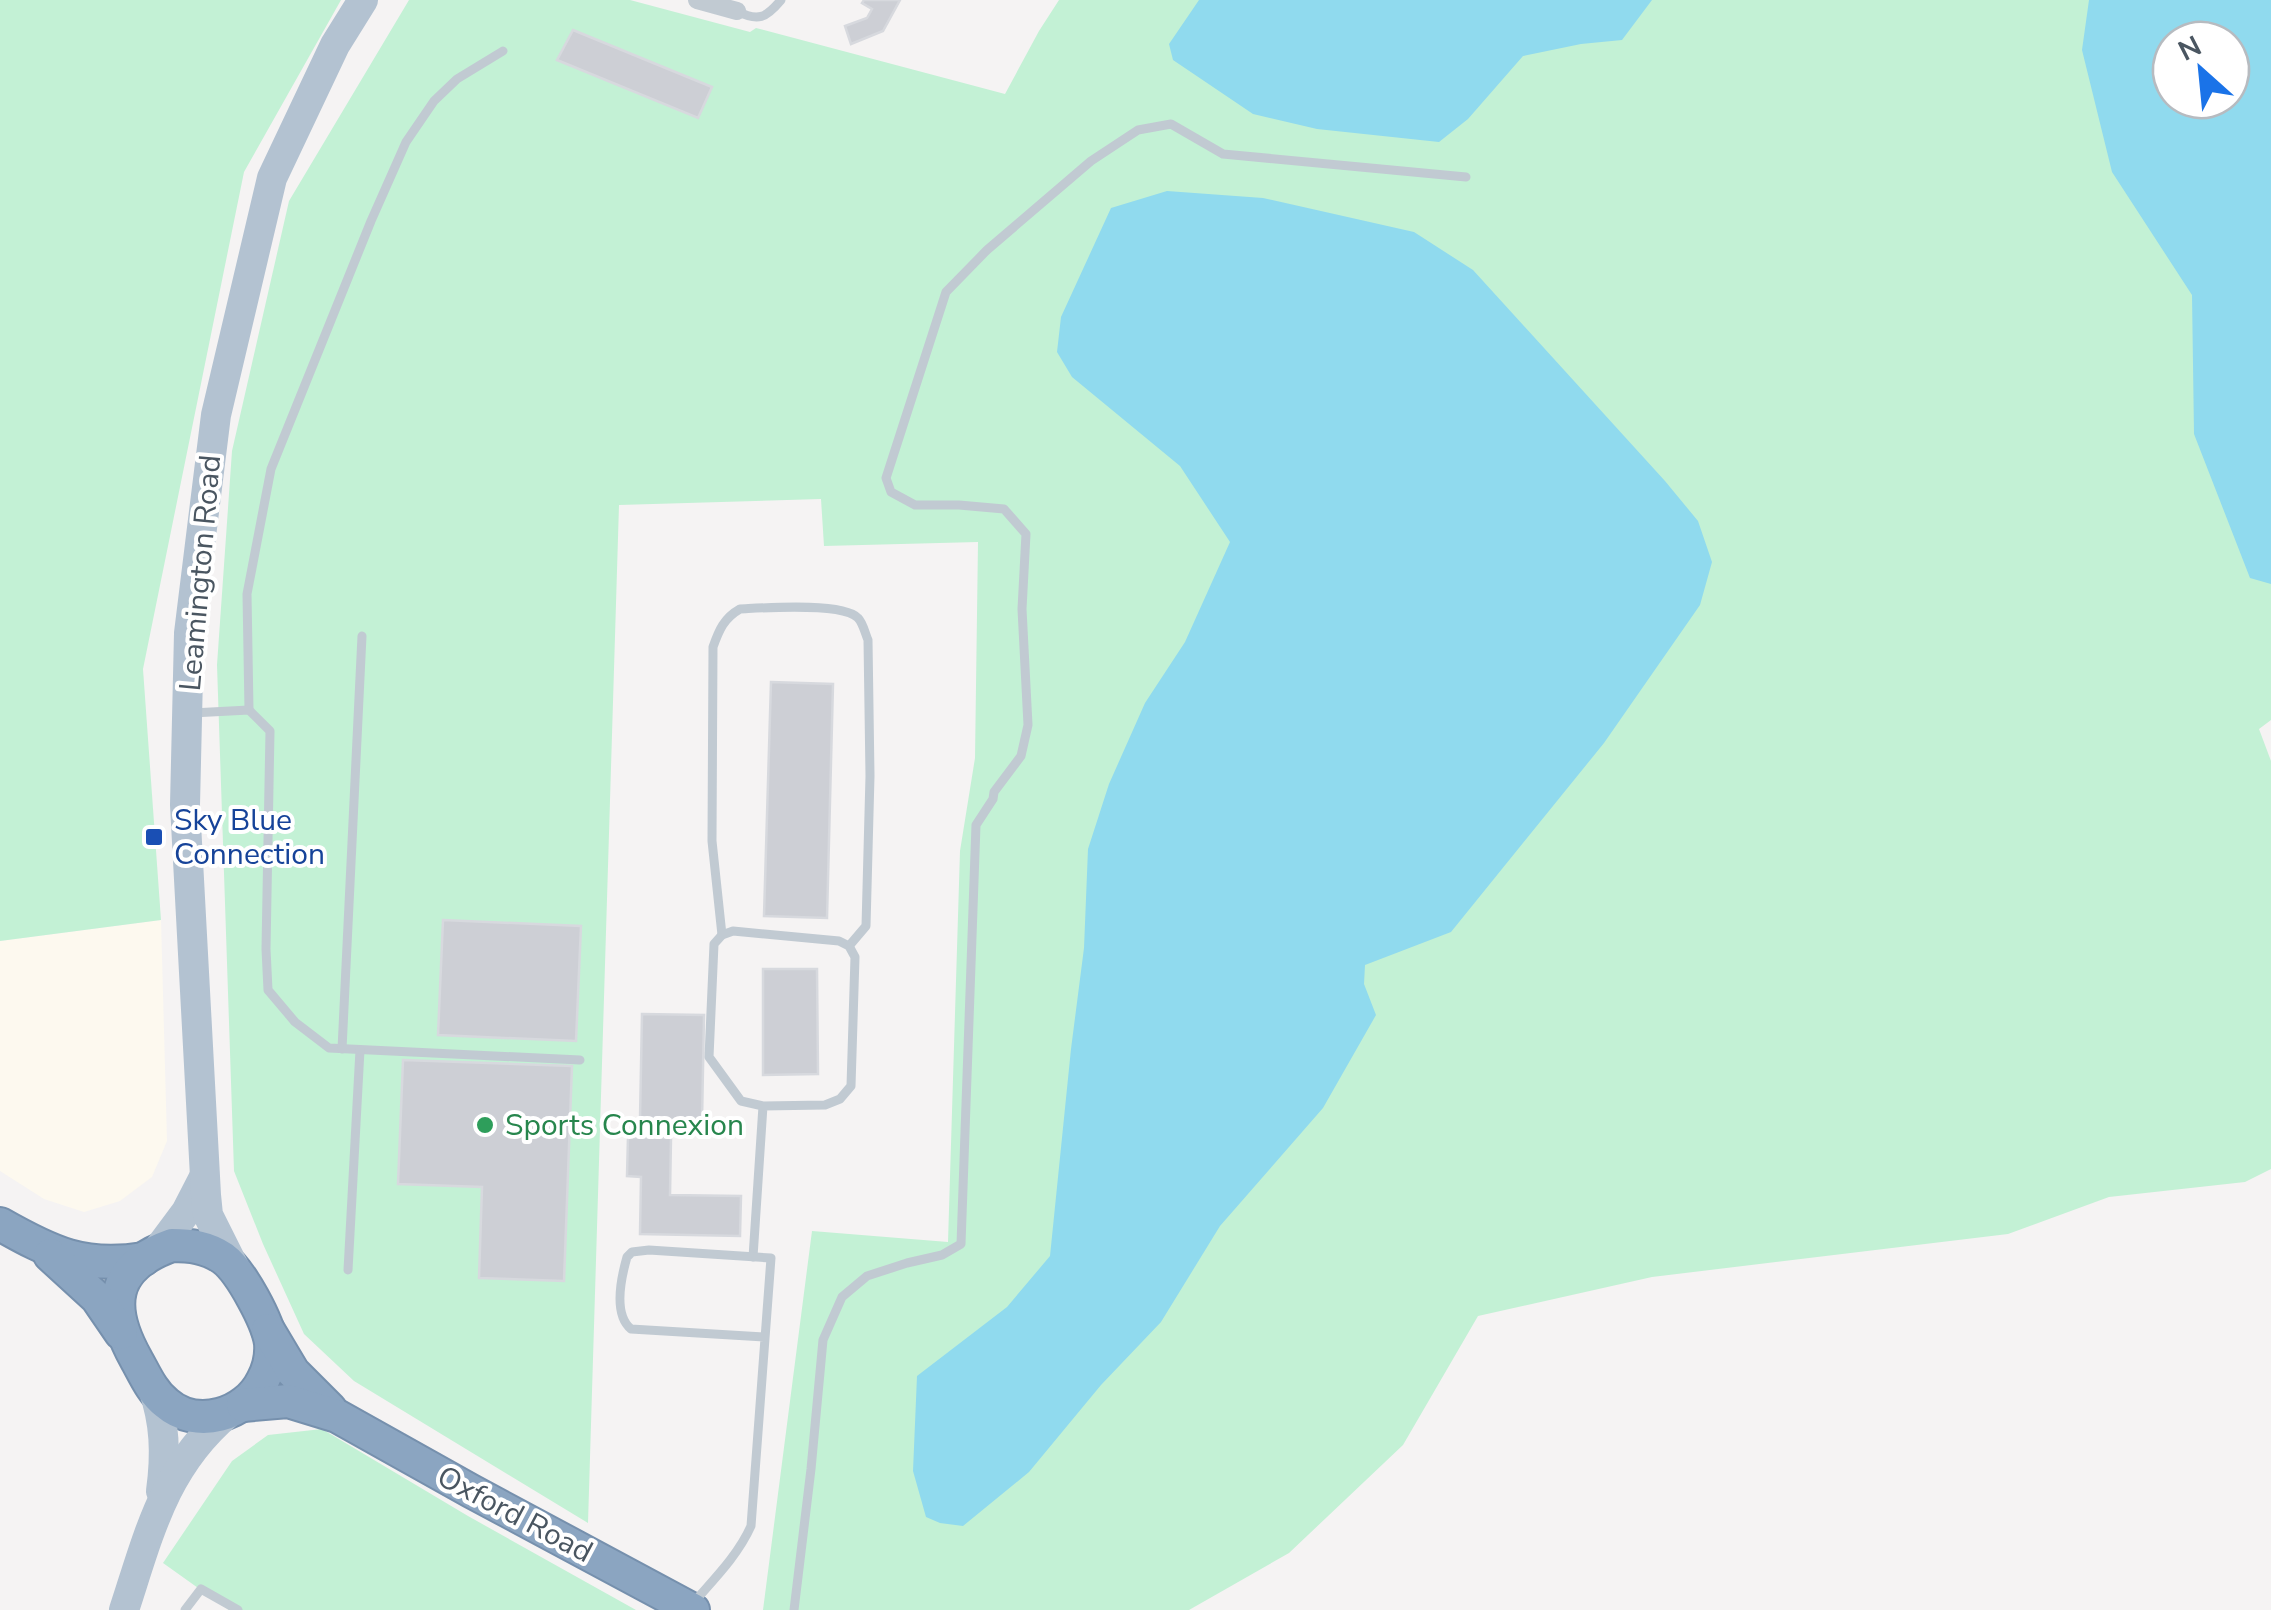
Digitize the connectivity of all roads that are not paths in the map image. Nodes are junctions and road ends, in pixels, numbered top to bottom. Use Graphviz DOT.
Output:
graph roads {
  1 [pos="364,0"];
  2 [pos="697,0"];
  3 [pos="780,0"];
  4 [pos="736,12"];
  5 [pos="503,51"];
  6 [pos="1466,178"];
  7 [pos="362,636"];
  8 [pos="250,710"];
  9 [pos="187,714"];
  10 [pos="722,935"];
  11 [pos="848,946"];
  12 [pos="342,1049"];
  13 [pos="360,1050"];
  14 [pos="580,1060"];
  15 [pos="762,1106"];
  16 [pos="205,1175"];
  17 [pos="0,1224"];
  18 [pos="39,1246"];
  19 [pos="151,1254"];
  20 [pos="753,1256"];
  21 [pos="348,1270"];
  22 [pos="238,1273"];
  23 [pos="268,1330"];
  24 [pos="765,1338"];
  25 [pos="126,1341"];
  26 [pos="152,1388"];
  27 [pos="235,1409"];
  28 [pos="337,1416"];
  29 [pos="159,1504"];
  30 [pos="130,1609"];
  31 [pos="691,1609"];
  32 [pos="185,1610"];
  33 [pos="238,1610"];
  34 [pos="794,1610"];
  1 -- 9 [label="main road, Leamington Road"];
  2 -- 4 [label="street"];
  3 -- 4 [label="lane"];
  5 -- 8 [label="lane"];
  6 -- 34 [label="lane"];
  7 -- 12 [label="lane"];
  8 -- 9 [label="lane"];
  8 -- 12 [label="lane"];
  9 -- 16 [label="main road, Leamington Road"];
  10 -- 11 [label="lane"];
  10 -- 11 [label="lane"];
  10 -- 15 [label="lane"];
  11 -- 15 [label="lane"];
  12 -- 13 [label="lane"];
  13 -- 14 [label="lane"];
  13 -- 21 [label="lane"];
  15 -- 20 [label="lane"];
  16 -- 19 [label="main road"];
  16 -- 22 [label="main road, Leamington Road"];
  17 -- 18 [label="highway"];
  18 -- 19 [label="highway"];
  18 -- 25 [label="highway"];
  19 -- 22 [label="highway"];
  19 -- 25 [label="highway"];
  20 -- 24 [label="lane"];
  20 -- 24 [label="lane"];
  22 -- 23 [label="highway"];
  23 -- 27 [label="highway"];
  23 -- 28 [label="highway, Oxford Road"];
  24 -- 31 [label="lane"];
  25 -- 26 [label="highway"];
  26 -- 27 [label="highway"];
  26 -- 29 [label="main road"];
  27 -- 28 [label="highway, Oxford Road"];
  27 -- 29 [label="main road"];
  28 -- 31 [label="highway, Oxford Road"];
  29 -- 30 [label="main road"];
  32 -- 33 [label="lane"];
}
